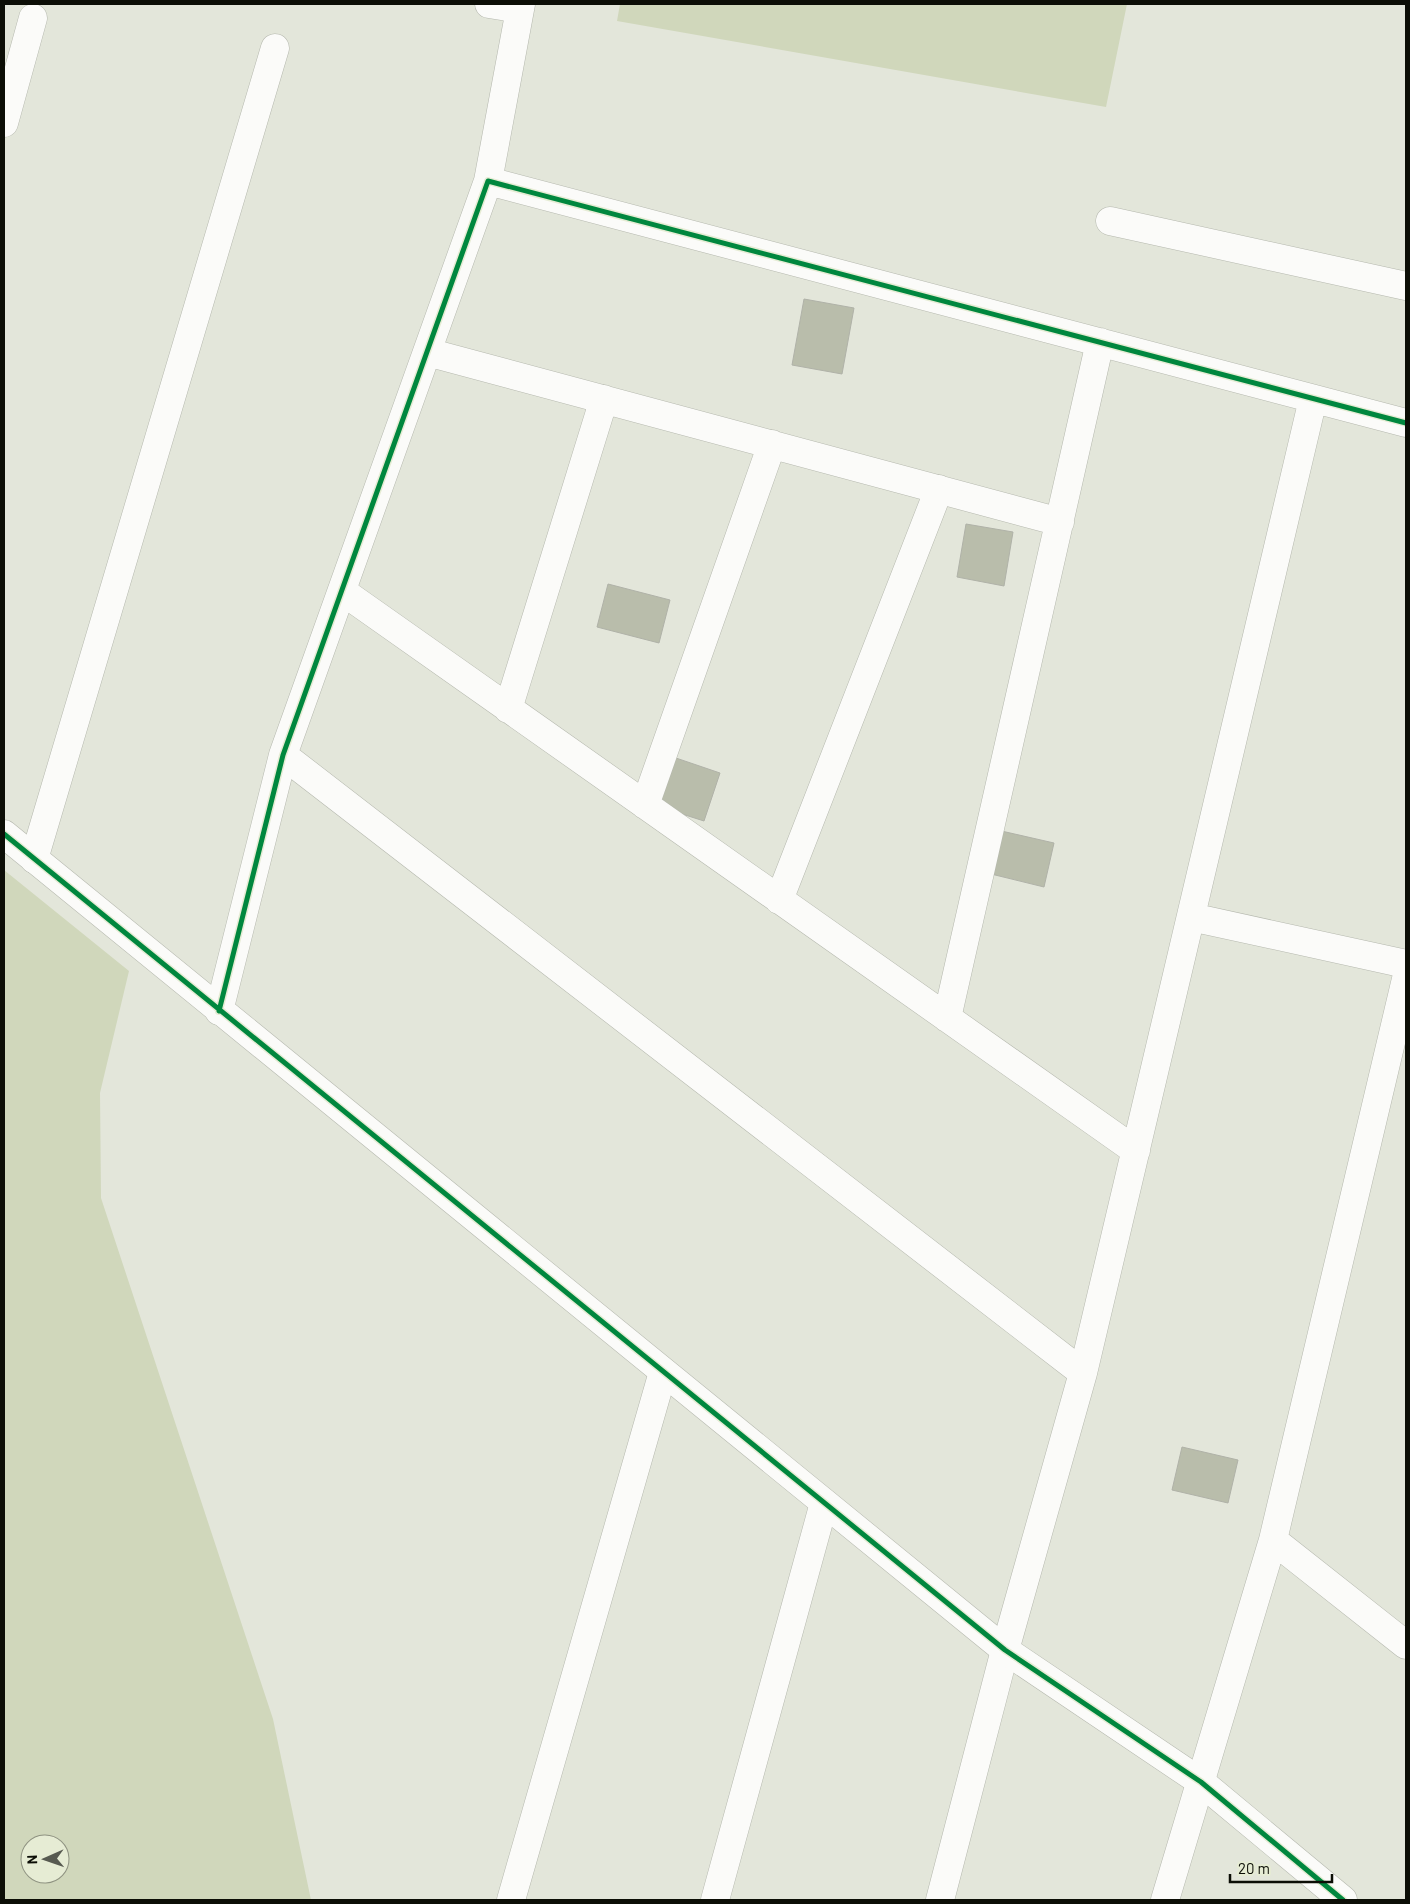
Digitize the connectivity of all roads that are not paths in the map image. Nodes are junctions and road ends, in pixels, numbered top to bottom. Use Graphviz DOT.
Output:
graph roads {
  1 [pos="489,4"];
  2 [pos="520,6"];
  3 [pos="33,18"];
  4 [pos="275,48"];
  5 [pos="4,123"];
  6 [pos="488,181"];
  7 [pos="1110,221"];
  8 [pos="1406,286"];
  9 [pos="1100,342"];
  10 [pos="427,352"];
  11 [pos="604,399"];
  12 [pos="1313,399"];
  13 [pos="1406,423"];
  14 [pos="772,444"];
  15 [pos="939,490"];
  16 [pos="1060,522"];
  17 [pos="342,591"];
  18 [pos="508,709"];
  19 [pos="283,755"];
  20 [pos="645,805"];
  21 [pos="4,834"];
  22 [pos="34,859"];
  23 [pos="779,900"];
  24 [pos="1191,917"];
  25 [pos="1406,964"];
  26 [pos="1406,979"];
  27 [pos="219,1011"];
  28 [pos="947,1018"];
  29 [pos="1136,1151"];
  30 [pos="663,1372"];
  31 [pos="1083,1373"];
  32 [pos="824,1503"];
  33 [pos="1273,1540"];
  34 [pos="1406,1645"];
  35 [pos="1005,1650"];
  36 [pos="1201,1782"];
  37 [pos="511,1900"];
  38 [pos="715,1900"];
  39 [pos="940,1900"];
  40 [pos="1165,1900"];
  41 [pos="1343,1900"];
  1 -- 2 [label="street"];
  2 -- 6 [label="street"];
  3 -- 5 [label="street"];
  4 -- 22 [label="street"];
  6 -- 9 [label="street"];
  6 -- 10 [label="street"];
  7 -- 8 [label="street"];
  9 -- 12 [label="street"];
  9 -- 16 [label="street"];
  10 -- 11 [label="street"];
  10 -- 17 [label="street"];
  11 -- 14 [label="street"];
  11 -- 18 [label="street"];
  12 -- 13 [label="street"];
  12 -- 24 [label="street"];
  14 -- 15 [label="street"];
  14 -- 20 [label="street"];
  15 -- 16 [label="street"];
  15 -- 23 [label="street"];
  16 -- 28 [label="street"];
  17 -- 18 [label="street"];
  17 -- 19 [label="street"];
  18 -- 20 [label="street"];
  19 -- 27 [label="street"];
  19 -- 31 [label="street"];
  20 -- 23 [label="street"];
  21 -- 22 [label="street"];
  22 -- 27 [label="street"];
  23 -- 28 [label="street"];
  24 -- 25 [label="street"];
  24 -- 29 [label="street"];
  26 -- 33 [label="street"];
  27 -- 30 [label="street"];
  28 -- 29 [label="street"];
  29 -- 31 [label="street"];
  30 -- 32 [label="street"];
  30 -- 37 [label="street"];
  31 -- 35 [label="street"];
  32 -- 35 [label="street"];
  32 -- 38 [label="street"];
  33 -- 34 [label="street"];
  33 -- 36 [label="street"];
  35 -- 36 [label="street"];
  35 -- 39 [label="street"];
  36 -- 40 [label="street"];
  36 -- 41 [label="street"];
}
